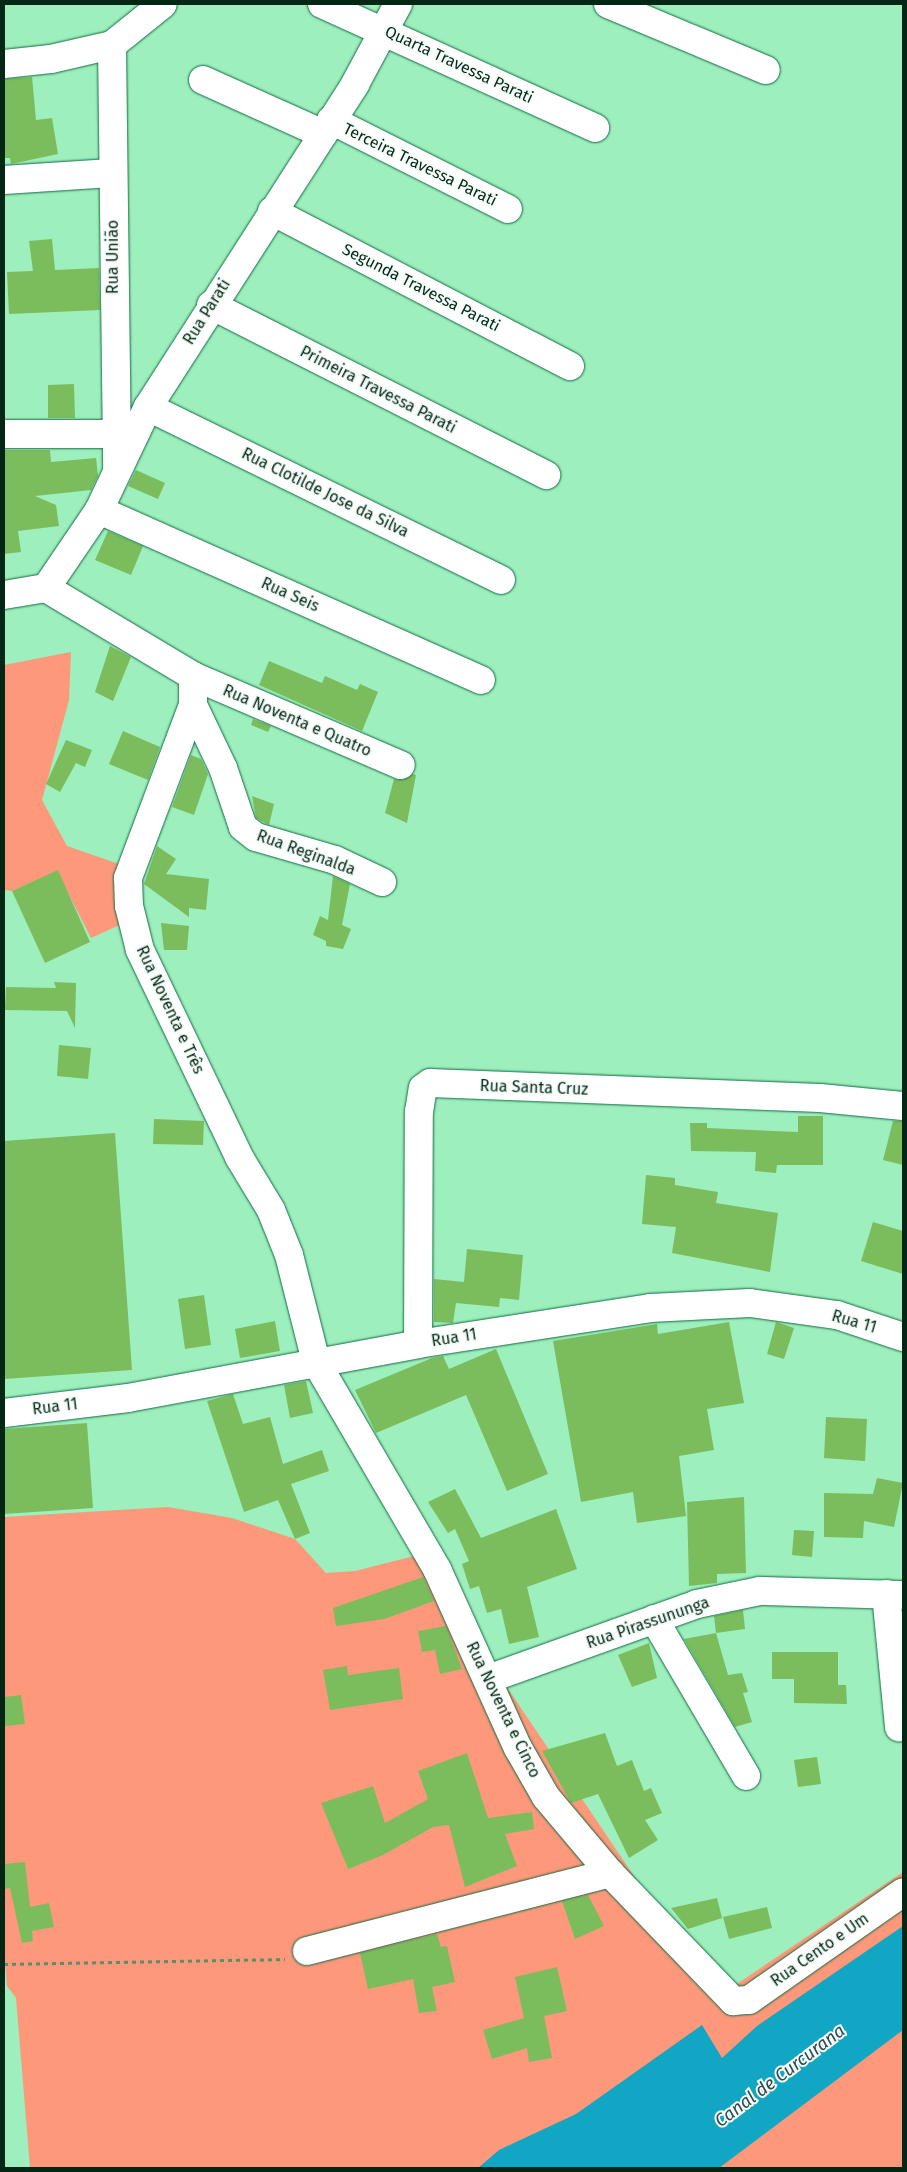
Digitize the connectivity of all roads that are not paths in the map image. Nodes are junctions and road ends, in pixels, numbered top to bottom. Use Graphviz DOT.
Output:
graph roads {
  1 [pos="163,4"];
  2 [pos="322,4"];
  3 [pos="398,4"];
  4 [pos="608,4"];
  5 [pos="386,30"];
  6 [pos="112,45"];
  7 [pos="4,64"];
  8 [pos="766,70"];
  9 [pos="203,80"];
  10 [pos="327,127"];
  11 [pos="594,128"];
  12 [pos="113,173"];
  13 [pos="4,180"];
  14 [pos="508,209"];
  15 [pos="272,211"];
  16 [pos="211,305"];
  17 [pos="570,366"];
  18 [pos="148,407"];
  19 [pos="4,434"];
  20 [pos="115,434"];
  21 [pos="117,469"];
  22 [pos="546,475"];
  23 [pos="99,510"];
  24 [pos="501,580"];
  25 [pos="46,588"];
  26 [pos="4,595"];
  27 [pos="193,676"];
  28 [pos="481,680"];
  29 [pos="192,705"];
  30 [pos="401,765"];
  31 [pos="382,882"];
  32 [pos="903,1106"];
  33 [pos="903,1337"];
  34 [pos="418,1344"];
  35 [pos="316,1362"];
  36 [pos="4,1413"];
  37 [pos="386,1484"];
  38 [pos="894,1594"];
  39 [pos="654,1619"];
  40 [pos="488,1679"];
  41 [pos="899,1728"];
  42 [pos="746,1776"];
  43 [pos="610,1874"];
  44 [pos="903,1892"];
  45 [pos="308,1951"];
  46 [pos="733,2001"];
  1 -- 6 [label="street"];
  2 -- 5 [label="street, Quarta Travessa Parati"];
  3 -- 5 [label="street, Rua Parati"];
  4 -- 8 [label="street"];
  5 -- 10 [label="street, Rua Parati"];
  5 -- 11 [label="street, Quarta Travessa Parati"];
  6 -- 7 [label="street"];
  6 -- 12 [label="street, Rua União"];
  9 -- 10 [label="street, Terceira Travessa Parati"];
  10 -- 14 [label="street, Terceira Travessa Parati"];
  10 -- 15 [label="street, Rua Parati"];
  12 -- 13 [label="street"];
  12 -- 20 [label="street, Rua União"];
  15 -- 16 [label="street, Rua Parati"];
  15 -- 17 [label="street, Segunda Travessa Parati"];
  16 -- 18 [label="street, Rua Parati"];
  16 -- 22 [label="street, Primeira Travessa Parati"];
  18 -- 21 [label="street, Rua Parati"];
  18 -- 24 [label="street, Rua Clotilde Jose da Silva"];
  19 -- 20 [label="street"];
  20 -- 21 [label="street, Rua União"];
  21 -- 23 [label="street, Rua Parati"];
  23 -- 25 [label="street, Rua Parati"];
  23 -- 28 [label="street, Rua Seis"];
  25 -- 26 [label="street"];
  25 -- 27 [label="street"];
  27 -- 29 [label="street, Rua Noventa e Três"];
  27 -- 30 [label="street, Rua Noventa e Quatro"];
  29 -- 31 [label="street, Rua Reginalda"];
  29 -- 35 [label="street, Rua Noventa e Três"];
  32 -- 34 [label="street, Rua Santa Cruz"];
  33 -- 34 [label="street, Rua 11"];
  34 -- 35 [label="street, Rua 11"];
  35 -- 36 [label="street, Rua 11"];
  35 -- 37 [label="street, Rua Noventa e Três"];
  37 -- 40 [label="street, Rua Noventa e Cinco"];
  38 -- 39 [label="street, Rua Pirassununga"];
  38 -- 41 [label="street"];
  39 -- 40 [label="street, Rua Pirassununga"];
  39 -- 42 [label="street"];
  40 -- 43 [label="street, Rua Noventa e Cinco"];
  43 -- 45 [label="street"];
  43 -- 46 [label="street, Rua Noventa e Cinco"];
  44 -- 46 [label="street, Rua Cento e Um"];
}
